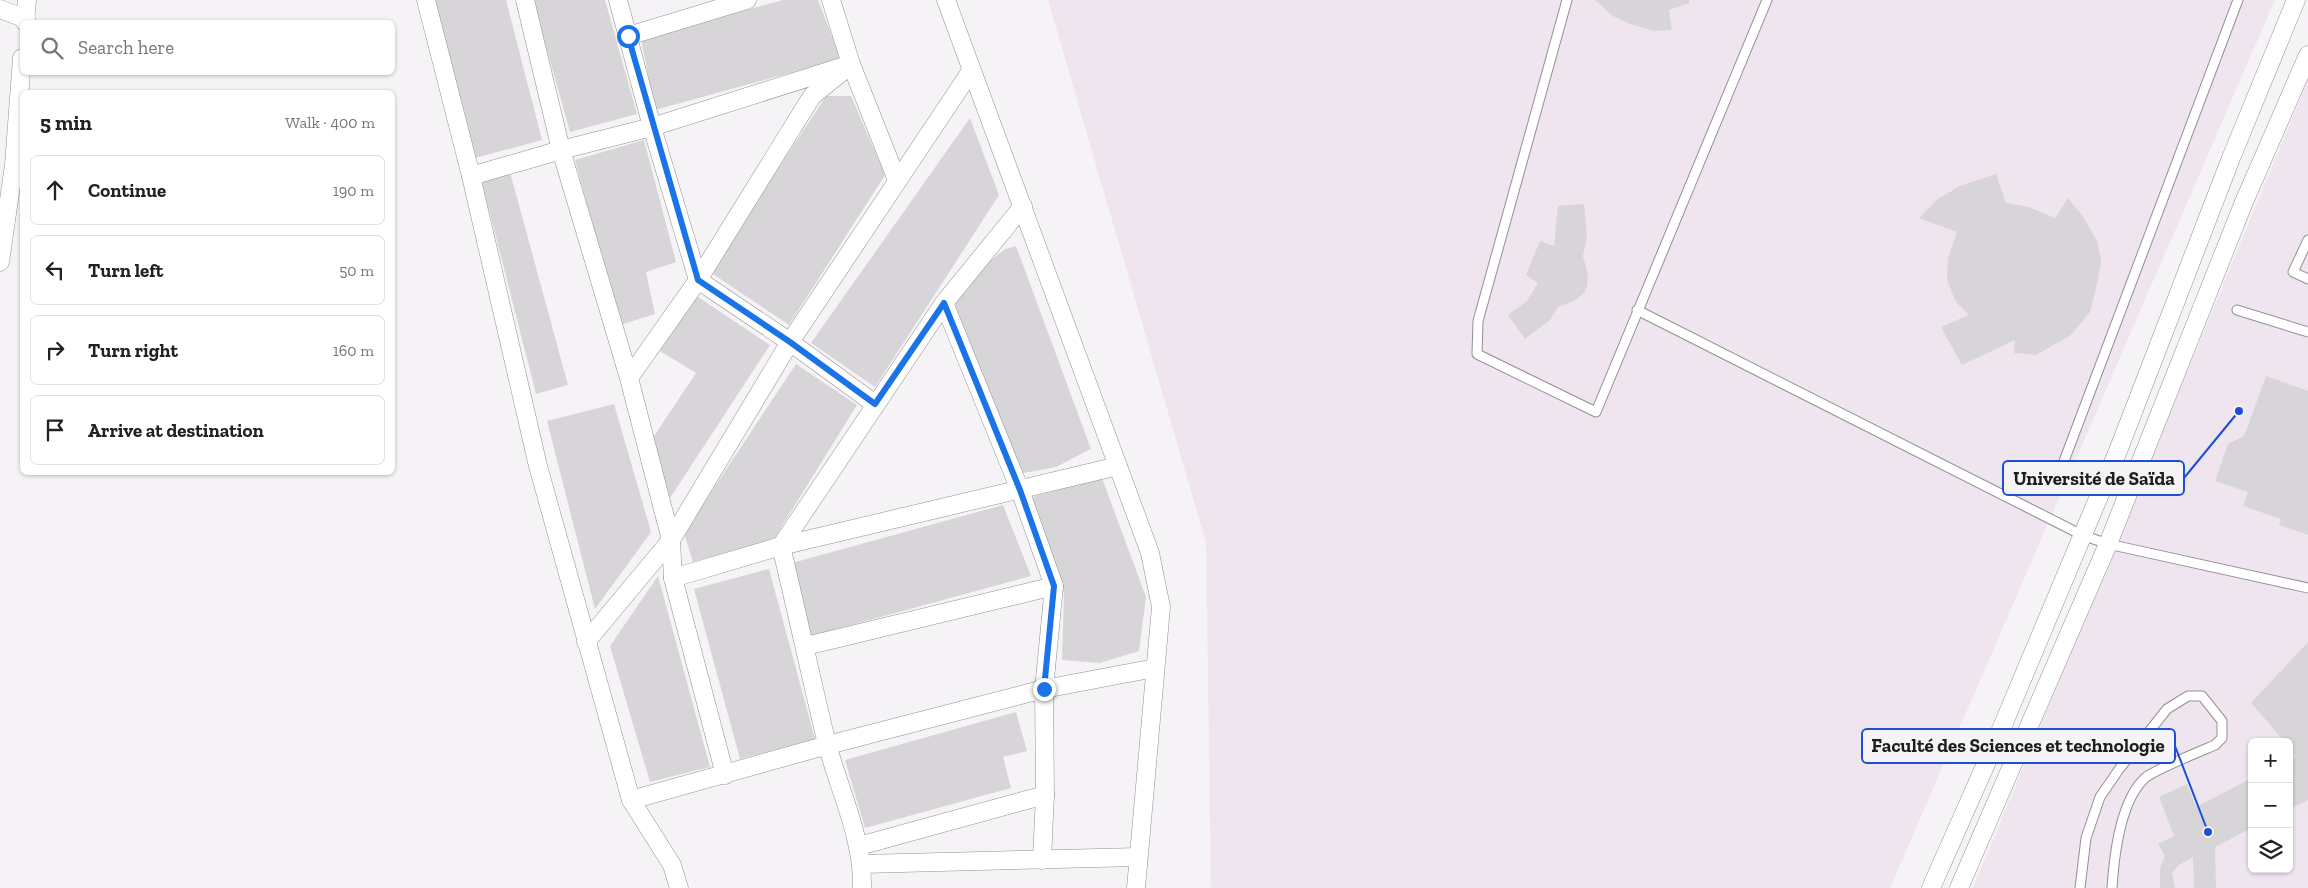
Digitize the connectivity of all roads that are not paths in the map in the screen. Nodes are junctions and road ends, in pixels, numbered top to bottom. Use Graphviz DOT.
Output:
graph roads {
  1 [pos="27,0"];
  2 [pos="426,0"];
  3 [pos="525,0"];
  4 [pos="618,0"];
  5 [pos="747,0"];
  6 [pos="831,0"];
  7 [pos="946,0"];
  8 [pos="1567,0"];
  9 [pos="1767,0"];
  10 [pos="2238,0"];
  11 [pos="2296,0"];
  12 [pos="0,9"];
  13 [pos="23,20"];
  14 [pos="25,20"];
  15 [pos="628,36"];
  16 [pos="2308,55"];
  17 [pos="851,64"];
  18 [pos="971,71"];
  19 [pos="21,75"];
  20 [pos="652,127"];
  21 [pos="562,150"];
  22 [pos="471,176"];
  23 [pos="897,180"];
  24 [pos="1023,206"];
  25 [pos="2308,240"];
  26 [pos="0,262"];
  27 [pos="2308,279"];
  28 [pos="698,280"];
  29 [pos="944,303"];
  30 [pos="1637,310"];
  31 [pos="2237,310"];
  32 [pos="2308,332"];
  33 [pos="790,342"];
  34 [pos="629,378"];
  35 [pos="875,404"];
  36 [pos="1118,466"];
  37 [pos="2055,485"];
  38 [pos="1020,490"];
  39 [pos="2082,535"];
  40 [pos="671,540"];
  41 [pos="2108,544"];
  42 [pos="781,546"];
  43 [pos="673,578"];
  44 [pos="1054,586"];
  45 [pos="2308,588"];
  46 [pos="586,642"];
  47 [pos="806,646"];
  48 [pos="1155,668"];
  49 [pos="1044,689"];
  50 [pos="828,745"];
  51 [pos="725,775"];
  52 [pos="1046,795"];
  53 [pos="631,800"];
  54 [pos="859,846"];
  55 [pos="1138,857"];
  56 [pos="1042,860"];
  57 [pos="863,864"];
  58 [pos="679,888"];
  59 [pos="862,888"];
  60 [pos="1136,888"];
  61 [pos="1931,888"];
  62 [pos="1959,888"];
  63 [pos="2080,888"];
  64 [pos="2112,888"];
  1 -- 14 [label="street"];
  2 -- 22 [label="street"];
  3 -- 21 [label="street"];
  4 -- 15 [label="street"];
  5 -- 15 [label="street"];
  6 -- 17 [label="street"];
  7 -- 18 [label="street"];
  8 -- 30 [label="lane"];
  9 -- 30 [label="lane"];
  10 -- 37 [label="lane"];
  11 -- 39 [label="street"];
  12 -- 13 [label="street"];
  15 -- 20 [label="street"];
  16 -- 41 [label="street"];
  17 -- 20 [label="street"];
  17 -- 23 [label="street"];
  17 -- 28 [label="street"];
  18 -- 23 [label="street"];
  18 -- 24 [label="street"];
  19 -- 26 [label="street"];
  20 -- 21 [label="street"];
  20 -- 28 [label="street"];
  21 -- 22 [label="street"];
  21 -- 34 [label="street"];
  22 -- 46 [label="street"];
  23 -- 33 [label="street"];
  24 -- 29 [label="street"];
  24 -- 36 [label="street"];
  25 -- 27 [label="lane"];
  28 -- 33 [label="street"];
  28 -- 34 [label="street"];
  29 -- 35 [label="street"];
  29 -- 38 [label="street"];
  30 -- 39 [label="lane"];
  31 -- 32 [label="lane"];
  33 -- 35 [label="street"];
  33 -- 40 [label="street"];
  34 -- 40 [label="street"];
  35 -- 42 [label="street"];
  36 -- 38 [label="street"];
  36 -- 48 [label="street"];
  38 -- 42 [label="street"];
  38 -- 44 [label="street"];
  39 -- 41 [label="lane"];
  39 -- 61 [label="street"];
  40 -- 43 [label="street"];
  40 -- 46 [label="street"];
  41 -- 45 [label="lane"];
  41 -- 62 [label="street"];
  42 -- 43 [label="street"];
  42 -- 47 [label="street"];
  43 -- 51 [label="street"];
  44 -- 47 [label="street"];
  44 -- 49 [label="street"];
  46 -- 53 [label="street"];
  47 -- 50 [label="street"];
  48 -- 49 [label="street"];
  48 -- 55 [label="street"];
  49 -- 50 [label="street"];
  49 -- 52 [label="street"];
  50 -- 51 [label="street"];
  50 -- 54 [label="street"];
  51 -- 53 [label="street"];
  52 -- 54 [label="street"];
  52 -- 56 [label="street"];
  53 -- 58 [label="street"];
  54 -- 57 [label="street"];
  55 -- 56 [label="street"];
  55 -- 60 [label="street"];
  56 -- 57 [label="street"];
  57 -- 59 [label="street"];
  63 -- 64 [label="lane"];
}
